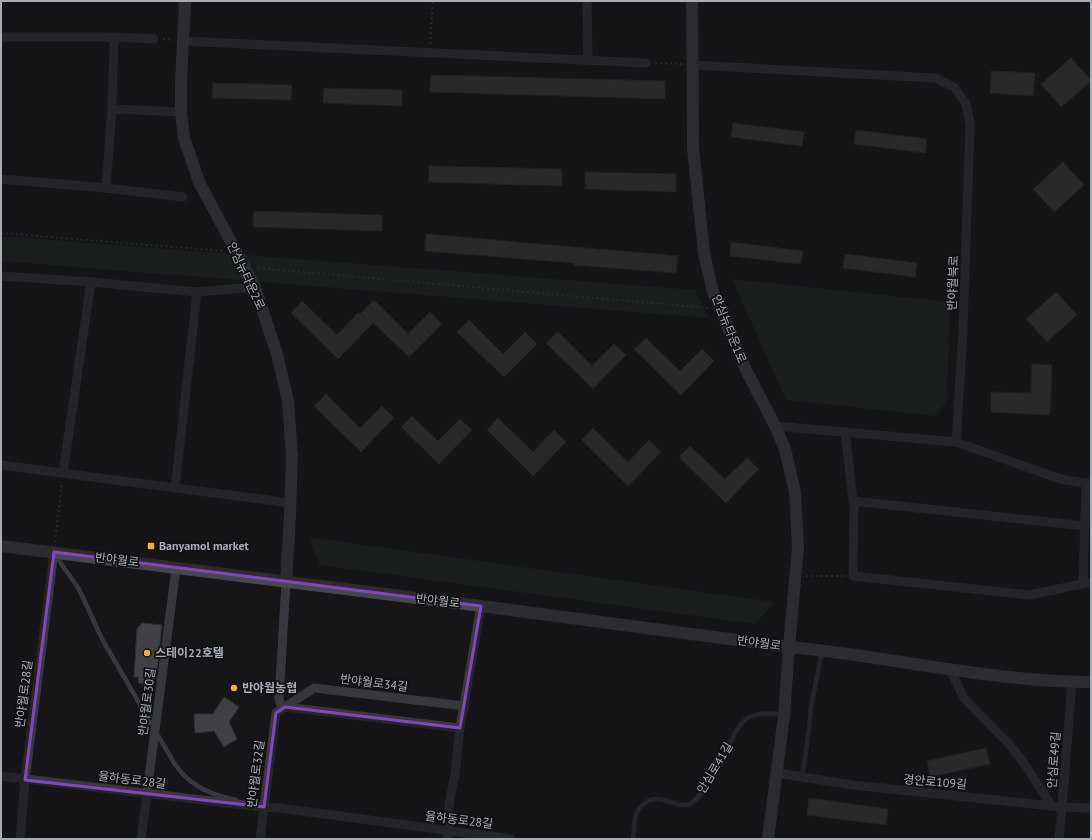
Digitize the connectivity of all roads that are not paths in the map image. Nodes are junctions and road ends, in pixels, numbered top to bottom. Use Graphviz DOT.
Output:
graph roads {
  1 [pos="185,1"];
  2 [pos="587,1"];
  3 [pos="692,1"];
  4 [pos="1,37"];
  5 [pos="114,37"];
  6 [pos="154,38"];
  7 [pos="183,42"];
  8 [pos="588,60"];
  9 [pos="646,62"];
  10 [pos="692,64"];
  11 [pos="112,109"];
  12 [pos="181,112"];
  13 [pos="1,178"];
  14 [pos="106,188"];
  15 [pos="183,197"];
  16 [pos="1,276"];
  17 [pos="91,282"];
  18 [pos="255,287"];
  19 [pos="197,292"];
  20 [pos="776,426"];
  21 [pos="845,432"];
  22 [pos="956,442"];
  23 [pos="1,465"];
  24 [pos="63,473"];
  25 [pos="1089,483"];
  26 [pos="175,488"];
  27 [pos="853,501"];
  28 [pos="291,503"];
  29 [pos="1085,526"];
  30 [pos="1,546"];
  31 [pos="54,552"];
  32 [pos="176,568"];
  33 [pos="286,582"];
  34 [pos="1087,583"];
  35 [pos="481,606"];
  36 [pos="789,646"];
  37 [pos="822,650"];
  38 [pos="950,670"];
  39 [pos="1072,682"];
  40 [pos="1091,682"];
  41 [pos="464,706"];
  42 [pos="281,709"];
  43 [pos="784,716"];
  44 [pos="460,728"];
  45 [pos="155,729"];
  46 [pos="777,773"];
  47 [pos="1,776"];
  48 [pos="802,777"];
  49 [pos="25,780"];
  50 [pos="147,794"];
  51 [pos="1052,806"];
  52 [pos="263,807"];
  53 [pos="1062,807"];
  54 [pos="1091,808"];
  55 [pos="449,835"];
  56 [pos="20,839"];
  57 [pos="141,839"];
  58 [pos="260,839"];
  59 [pos="511,839"];
  60 [pos="633,839"];
  61 [pos="768,839"];
  62 [pos="1058,839"];
  1 -- 7 [label="street, 안심뉴타운2로"];
  2 -- 8 [label="street"];
  3 -- 10 [label="street, 안심뉴타운1로"];
  4 -- 5 [label="street"];
  5 -- 6 [label="street"];
  5 -- 11 [label="street"];
  7 -- 8 [label="street"];
  7 -- 12 [label="street, 안심뉴타운2로"];
  8 -- 9 [label="street"];
  10 -- 20 [label="street, 안심뉴타운1로"];
  10 -- 22 [label="street, 반야월북로"];
  11 -- 12 [label="street"];
  11 -- 14 [label="street"];
  12 -- 18 [label="street, 안심뉴타운2로"];
  13 -- 14 [label="street"];
  14 -- 15 [label="street"];
  16 -- 17 [label="street"];
  17 -- 19 [label="street"];
  17 -- 24 [label="street"];
  18 -- 19 [label="street"];
  18 -- 28 [label="street, 안심뉴타운2로"];
  19 -- 26 [label="street"];
  20 -- 21 [label="street"];
  20 -- 36 [label="street, 안심뉴타운1로"];
  21 -- 22 [label="street"];
  21 -- 27 [label="street"];
  22 -- 25 [label="street"];
  23 -- 24 [label="street"];
  24 -- 26 [label="street"];
  25 -- 29 [label="street"];
  26 -- 28 [label="street"];
  27 -- 29 [label="street"];
  27 -- 34 [label="street"];
  28 -- 33 [label="street, 안심뉴타운2로"];
  29 -- 34 [label="street"];
  30 -- 31 [label="street, 반야월로"];
  31 -- 32 [label="street, 반야월로"];
  31 -- 45 [label="lane"];
  31 -- 49 [label="street, 반야월로28길"];
  32 -- 33 [label="street, 반야월로"];
  32 -- 45 [label="street, 반야월로30길"];
  33 -- 35 [label="street, 반야월로"];
  33 -- 42 [label="street, 반야월로32길"];
  35 -- 36 [label="street, 반야월로"];
  35 -- 41 [label="street"];
  36 -- 37 [label="street, 반야월로"];
  36 -- 43 [label="street"];
  37 -- 38 [label="street, 반야월로"];
  37 -- 48 [label="lane"];
  38 -- 39 [label="street, 반야월로"];
  38 -- 51 [label="street"];
  39 -- 40 [label="street, 반야월로"];
  39 -- 53 [label="street, 안심로49길"];
  41 -- 42 [label="street, 반야월로34길"];
  41 -- 44 [label="street"];
  42 -- 44 [label="street"];
  42 -- 52 [label="street, 반야월로32길"];
  43 -- 46 [label="street"];
  43 -- 60 [label="lane, 안심로41길"];
  44 -- 55 [label="street"];
  45 -- 50 [label="street, 반야월로30길"];
  45 -- 52 [label="lane, 율하동로28길"];
  46 -- 48 [label="street, 경안로109길"];
  46 -- 61 [label="street"];
  47 -- 49 [label="street, 율하동로28길"];
  48 -- 51 [label="street, 경안로109길"];
  49 -- 50 [label="street, 율하동로28길"];
  49 -- 56 [label="street, 반야월로28길"];
  50 -- 52 [label="street, 율하동로28길"];
  50 -- 57 [label="street, 반야월로30길"];
  51 -- 53 [label="street, 경안로109길"];
  52 -- 55 [label="street, 율하동로28길"];
  52 -- 58 [label="street, 반야월로32길"];
  53 -- 54 [label="street, 경안로109길"];
  53 -- 62 [label="street, 안심로49길"];
  55 -- 59 [label="street, 율하동로28길"];
}
